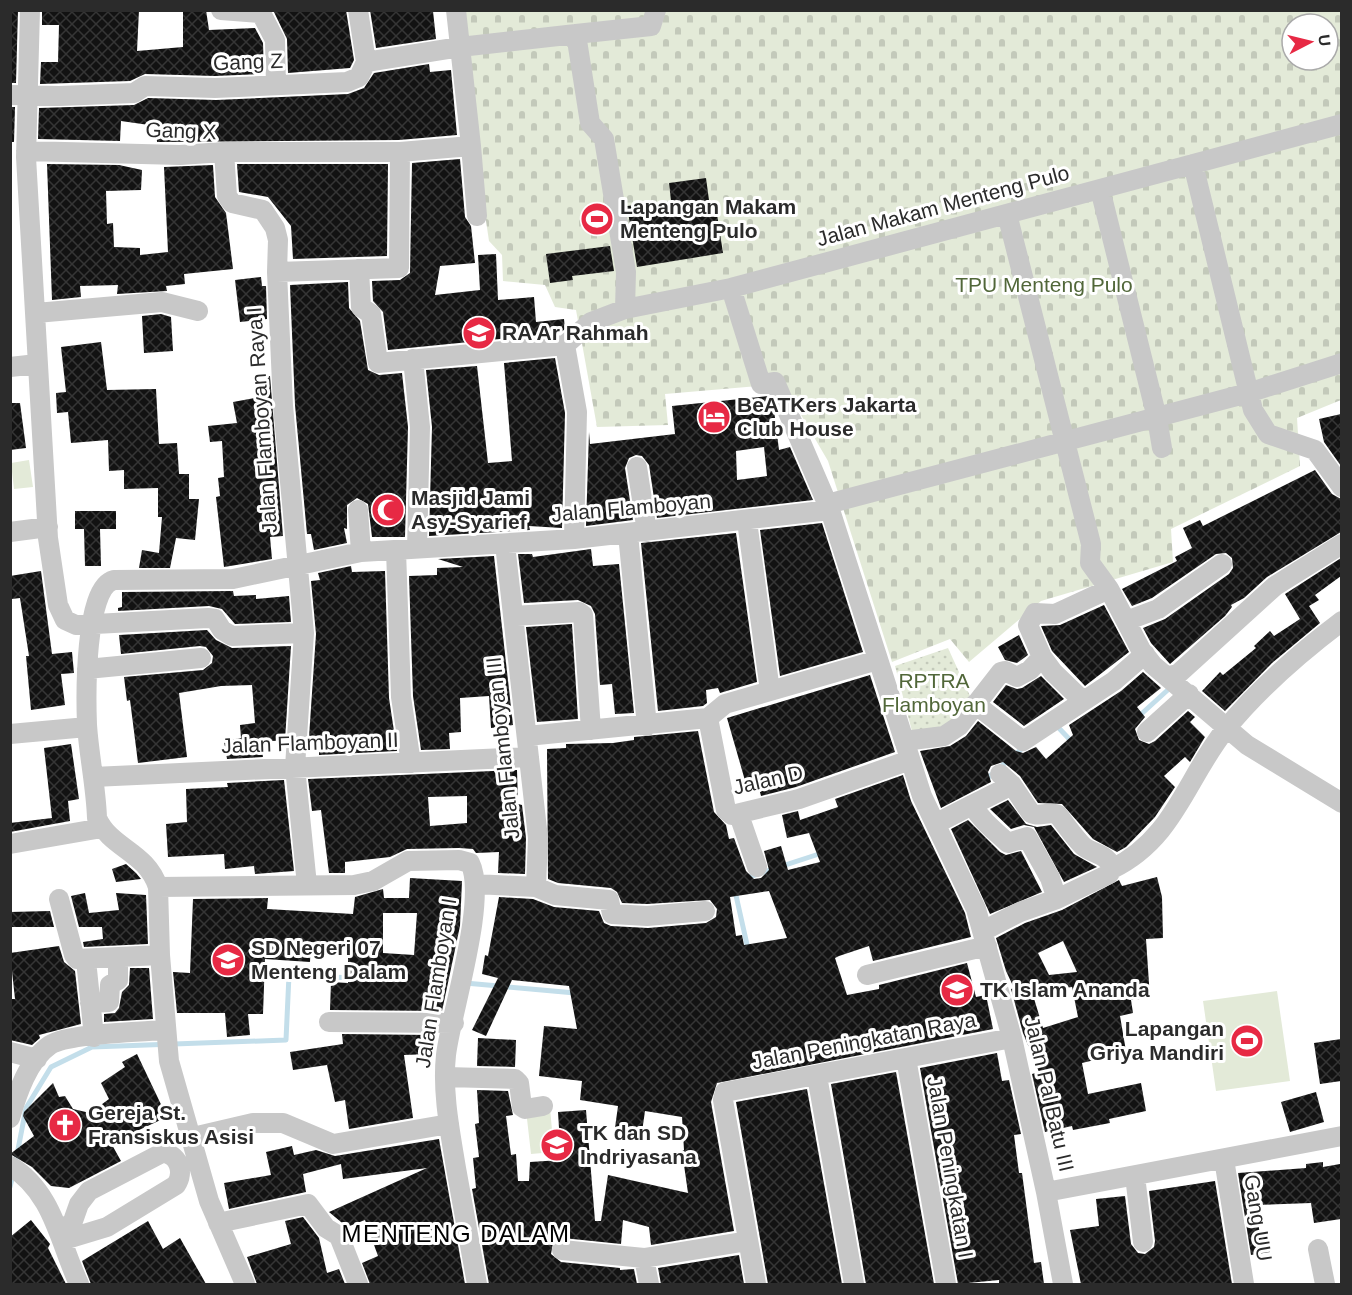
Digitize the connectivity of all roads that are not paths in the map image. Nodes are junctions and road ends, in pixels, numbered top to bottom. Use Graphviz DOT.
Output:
graph roads {
  1 [pos="30,10"];
  2 [pos="221,10"];
  3 [pos="358,10"];
  4 [pos="456,10"];
  5 [pos="656,10"];
  6 [pos="576,34"];
  7 [pos="460,46"];
  8 [pos="366,62"];
  9 [pos="276,86"];
  10 [pos="19,96"];
  11 [pos="1341,124"];
  12 [pos="471,146"];
  13 [pos="26,151"];
  14 [pos="224,152"];
  15 [pos="400,152"];
  16 [pos="1193,164"];
  17 [pos="1100,189"];
  18 [pos="1007,214"];
  19 [pos="477,216"];
  20 [pos="359,269"];
  21 [pos="277,272"];
  22 [pos="731,288"];
  23 [pos="625,309"];
  24 [pos="198,311"];
  25 [pos="36,313"];
  26 [pos="565,345"];
  27 [pos="413,359"];
  28 [pos="1341,363"];
  29 [pos="37,364"];
  30 [pos="10,367"];
  31 [pos="1248,393"];
  32 [pos="1157,418"];
  33 [pos="1065,442"];
  34 [pos="1161,448"];
  35 [pos="637,467"];
  36 [pos="1341,488"];
  37 [pos="358,510"];
  38 [pos="830,510"];
  39 [pos="747,521"];
  40 [pos="48,527"];
  41 [pos="10,532"];
  42 [pos="638,533"];
  43 [pos="574,539"];
  44 [pos="505,544"];
  45 [pos="1341,544"];
  46 [pos="417,549"];
  47 [pos="396,550"];
  48 [pos="361,552"];
  49 [pos="1222,564"];
  50 [pos="297,566"];
  51 [pos="1109,589"];
  52 [pos="513,616"];
  53 [pos="1126,621"];
  54 [pos="1341,621"];
  55 [pos="92,626"];
  56 [pos="304,633"];
  57 [pos="1145,654"];
  58 [pos="1042,657"];
  59 [pos="201,658"];
  60 [pos="878,660"];
  61 [pos="87,669"];
  62 [pos="1177,684"];
  63 [pos="770,691"];
  64 [pos="1082,700"];
  65 [pos="975,704"];
  66 [pos="708,718"];
  67 [pos="647,726"];
  68 [pos="87,727"];
  69 [pos="1227,728"];
  70 [pos="591,730"];
  71 [pos="1147,732"];
  72 [pos="10,734"];
  73 [pos="527,736"];
  74 [pos="904,741"];
  75 [pos="529,757"];
  76 [pos="910,760"];
  77 [pos="411,763"];
  78 [pos="295,767"];
  79 [pos="93,777"];
  80 [pos="1341,803"];
  81 [pos="972,805"];
  82 [pos="739,815"];
  83 [pos="934,818"];
  84 [pos="102,828"];
  85 [pos="10,844"];
  86 [pos="757,867"];
  87 [pos="1112,869"];
  88 [pos="475,884"];
  89 [pos="307,885"];
  90 [pos="158,887"];
  91 [pos="536,887"];
  92 [pos="59,898"];
  93 [pos="1057,899"];
  94 [pos="705,911"];
  95 [pos="985,938"];
  96 [pos="160,955"];
  97 [pos="118,958"];
  98 [pos="86,960"];
  99 [pos="867,975"];
  100 [pos="90,1003"];
  101 [pos="329,1022"];
  102 [pos="454,1023"];
  103 [pos="165,1035"];
  104 [pos="94,1037"];
  105 [pos="1012,1038"];
  106 [pos="10,1052"];
  107 [pos="906,1058"];
  108 [pos="38,1059"];
  109 [pos="817,1076"];
  110 [pos="446,1077"];
  111 [pos="543,1106"];
  112 [pos="10,1118"];
  113 [pos="449,1124"];
  114 [pos="1341,1136"];
  115 [pos="193,1137"];
  116 [pos="1224,1160"];
  117 [pos="10,1166"];
  118 [pos="1135,1176"];
  119 [pos="1046,1192"];
  120 [pos="218,1223"];
  121 [pos="62,1237"];
  122 [pos="748,1241"];
  123 [pos="1143,1242"];
  124 [pos="1318,1249"];
  125 [pos="562,1250"];
  126 [pos="644,1258"];
  127 [pos="79,1284"];
  128 [pos="245,1284"];
  129 [pos="358,1284"];
  130 [pos="477,1284"];
  131 [pos="649,1284"];
  132 [pos="756,1284"];
  133 [pos="854,1284"];
  134 [pos="946,1284"];
  135 [pos="1063,1284"];
  136 [pos="1244,1284"];
  137 [pos="1325,1284"];
  1 -- 10 [label="street"];
  2 -- 9 [label="street"];
  3 -- 8 [label="street"];
  4 -- 7 [label="street"];
  5 -- 6 [label="street"];
  6 -- 7 [label="street"];
  6 -- 23 [label="street"];
  7 -- 8 [label="street"];
  7 -- 12 [label="street"];
  8 -- 9 [label="street, Gang Z"];
  9 -- 10 [label="street, Gang Z"];
  10 -- 13 [label="street"];
  11 -- 16 [label="street, Jalan Makam Menteng Pulo"];
  12 -- 15 [label="street"];
  12 -- 19 [label="street"];
  13 -- 14 [label="street, Gang X"];
  13 -- 25 [label="street"];
  14 -- 15 [label="street"];
  14 -- 21 [label="street, Gang X"];
  15 -- 20 [label="street"];
  16 -- 17 [label="street, Jalan Makam Menteng Pulo"];
  16 -- 31 [label="street"];
  17 -- 18 [label="street, Jalan Makam Menteng Pulo"];
  17 -- 32 [label="street"];
  18 -- 22 [label="street, Jalan Makam Menteng Pulo"];
  18 -- 33 [label="street"];
  20 -- 21 [label="street"];
  20 -- 27 [label="street"];
  21 -- 50 [label="street, Jalan Flamboyan Raya I"];
  22 -- 23 [label="street, Jalan Makam Menteng Pulo"];
  22 -- 38 [label="street"];
  23 -- 26 [label="street, Jalan Makam Menteng Pulo"];
  24 -- 25 [label="street"];
  25 -- 29 [label="street"];
  26 -- 27 [label="street"];
  26 -- 43 [label="street"];
  27 -- 46 [label="street"];
  28 -- 31 [label="street"];
  29 -- 30 [label="street"];
  29 -- 40 [label="street"];
  31 -- 32 [label="street"];
  31 -- 36 [label="street"];
  32 -- 33 [label="street"];
  32 -- 34 [label="street"];
  33 -- 38 [label="street"];
  33 -- 51 [label="street"];
  35 -- 42 [label="street"];
  37 -- 48 [label="street"];
  38 -- 39 [label="street, Jalan Flamboyan"];
  38 -- 60 [label="street"];
  39 -- 42 [label="street, Jalan Flamboyan"];
  39 -- 63 [label="street"];
  40 -- 41 [label="street"];
  40 -- 55 [label="street"];
  42 -- 43 [label="street, Jalan Flamboyan"];
  42 -- 67 [label="street"];
  43 -- 44 [label="street, Jalan Flamboyan"];
  44 -- 46 [label="street, Jalan Flamboyan"];
  44 -- 52 [label="street, Jalan Flamboyan III"];
  45 -- 62 [label="street"];
  46 -- 47 [label="street, Jalan Flamboyan"];
  47 -- 48 [label="street, Jalan Flamboyan"];
  47 -- 77 [label="street"];
  48 -- 50 [label="street, Jalan Flamboyan"];
  49 -- 53 [label="street"];
  50 -- 55 [label="street, Jalan Flamboyan"];
  50 -- 56 [label="street"];
  51 -- 53 [label="street"];
  51 -- 58 [label="street"];
  52 -- 70 [label="street"];
  52 -- 73 [label="street, Jalan Flamboyan III"];
  53 -- 57 [label="street"];
  54 -- 69 [label="street"];
  55 -- 56 [label="street"];
  55 -- 61 [label="street, Jalan Flamboyan"];
  56 -- 78 [label="street"];
  57 -- 62 [label="street"];
  57 -- 64 [label="street"];
  58 -- 64 [label="street"];
  58 -- 65 [label="street"];
  59 -- 61 [label="street"];
  60 -- 63 [label="street"];
  60 -- 74 [label="street"];
  61 -- 68 [label="street, Jalan Flamboyan"];
  62 -- 69 [label="street"];
  62 -- 71 [label="street"];
  63 -- 66 [label="street"];
  64 -- 65 [label="street"];
  65 -- 74 [label="street"];
  66 -- 67 [label="street"];
  66 -- 82 [label="street, Jalan D"];
  67 -- 70 [label="street"];
  68 -- 72 [label="street"];
  68 -- 79 [label="street"];
  69 -- 80 [label="street"];
  69 -- 87 [label="street"];
  70 -- 73 [label="street"];
  73 -- 75 [label="street, Jalan Flamboyan III"];
  74 -- 76 [label="street"];
  75 -- 77 [label="street, Jalan Flamboyan II"];
  75 -- 91 [label="street, Jalan Flamboyan III"];
  76 -- 82 [label="street, Jalan D"];
  76 -- 83 [label="street, Jalan Pal Batu III"];
  77 -- 78 [label="street, Jalan Flamboyan II"];
  78 -- 79 [label="street, Jalan Flamboyan II"];
  78 -- 89 [label="street"];
  79 -- 84 [label="street"];
  81 -- 83 [label="street"];
  81 -- 87 [label="street"];
  81 -- 93 [label="street"];
  82 -- 86 [label="street"];
  83 -- 95 [label="street, Jalan Pal Batu III"];
  84 -- 85 [label="street"];
  84 -- 90 [label="street"];
  87 -- 93 [label="street"];
  88 -- 89 [label="street, Jalan Flamboyan I"];
  88 -- 91 [label="street"];
  88 -- 102 [label="street, Jalan Flamboyan I"];
  89 -- 90 [label="street, Jalan Flamboyan I"];
  90 -- 96 [label="street"];
  91 -- 94 [label="street"];
  92 -- 98 [label="street"];
  93 -- 95 [label="street"];
  95 -- 99 [label="street"];
  95 -- 105 [label="street, Jalan Pal Batu III"];
  96 -- 97 [label="street"];
  96 -- 103 [label="street"];
  97 -- 98 [label="street"];
  97 -- 100 [label="street"];
  98 -- 100 [label="street"];
  100 -- 104 [label="street"];
  101 -- 102 [label="street"];
  102 -- 110 [label="street, Jalan Flamboyan I"];
  103 -- 104 [label="street"];
  103 -- 115 [label="street"];
  104 -- 108 [label="street"];
  105 -- 107 [label="street, Jalan Peningkatan Raya"];
  105 -- 119 [label="street, Jalan Pal Batu III"];
  106 -- 108 [label="street"];
  107 -- 109 [label="street, Jalan Peningkatan Raya"];
  107 -- 134 [label="street, Jalan Peningkatan I"];
  108 -- 112 [label="street"];
  109 -- 122 [label="street, Jalan Peningkatan Raya"];
  109 -- 133 [label="street"];
  110 -- 111 [label="street"];
  110 -- 113 [label="street, Jalan Flamboyan I"];
  113 -- 115 [label="street"];
  113 -- 130 [label="street, Jalan Flamboyan I"];
  114 -- 116 [label="street, Jalan Pal Batu III"];
  115 -- 120 [label="street"];
  116 -- 118 [label="street, Jalan Pal Batu III"];
  116 -- 136 [label="street, Gang UU"];
  117 -- 121 [label="street"];
  118 -- 119 [label="street, Jalan Pal Batu III"];
  118 -- 123 [label="street"];
  119 -- 135 [label="street"];
  120 -- 128 [label="street"];
  120 -- 129 [label="street"];
  121 -- 121 [label="street"];
  121 -- 127 [label="street"];
  122 -- 126 [label="street"];
  122 -- 132 [label="street"];
  124 -- 137 [label="street"];
  125 -- 126 [label="street"];
  126 -- 131 [label="street"];
}
